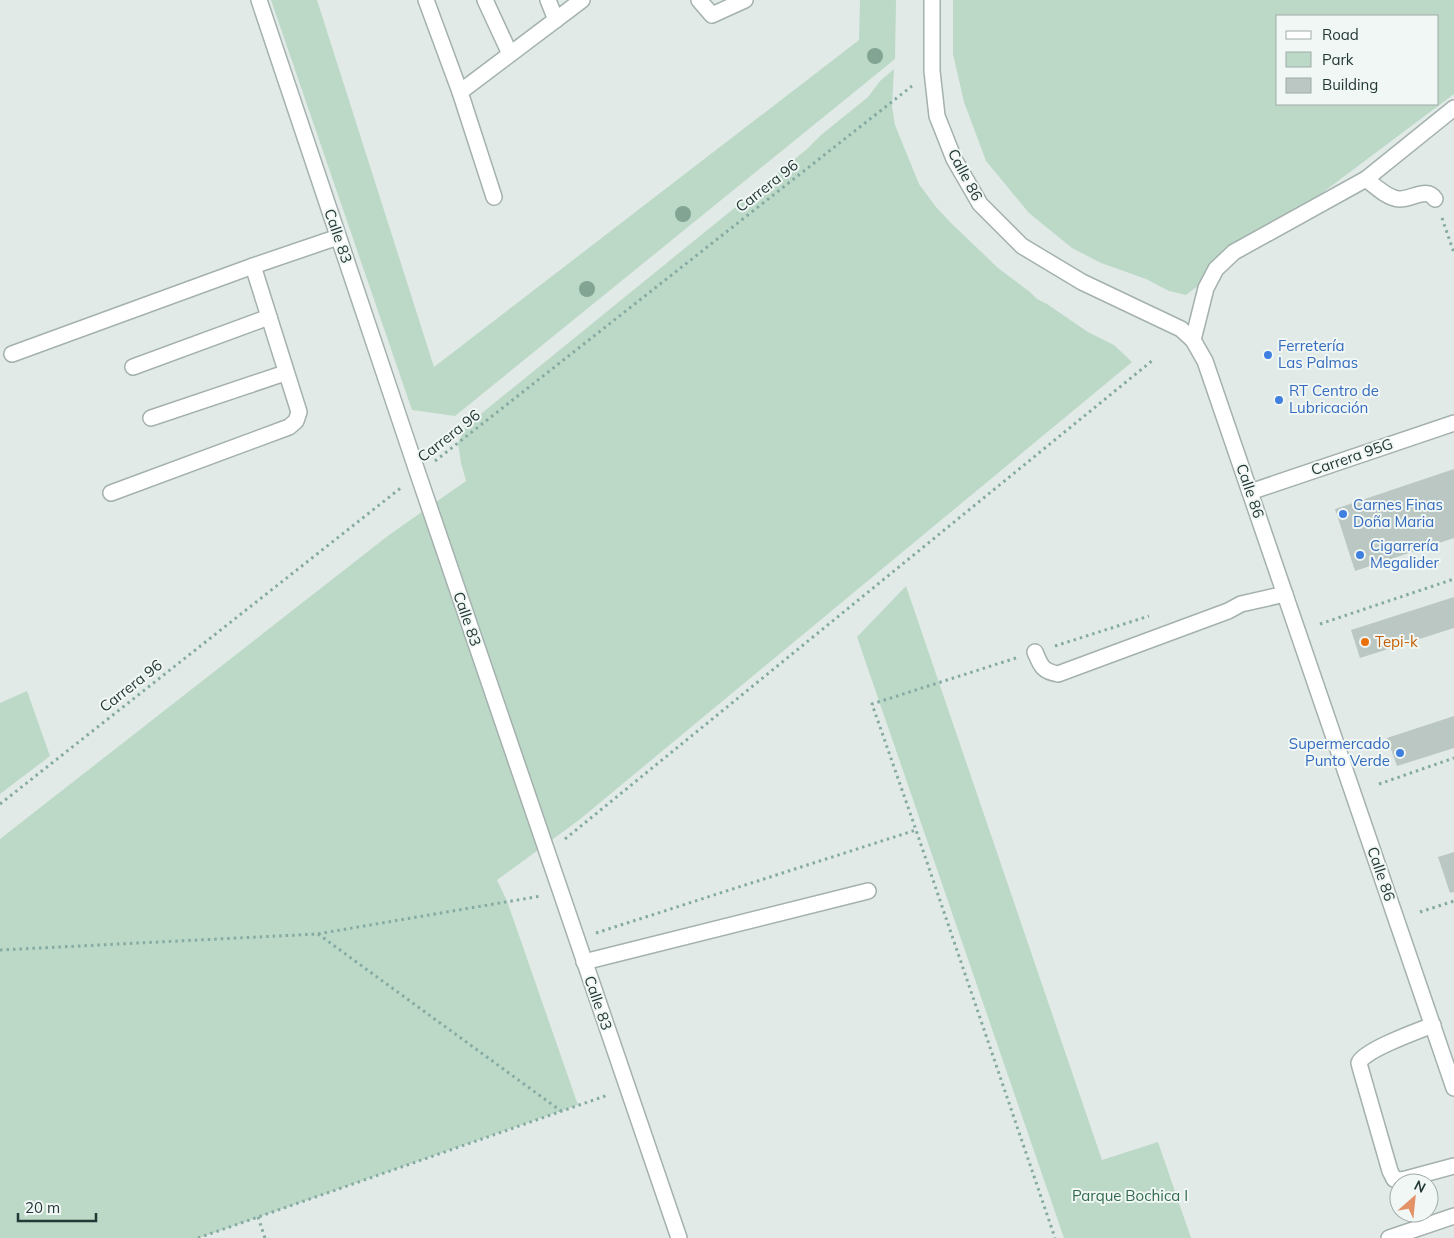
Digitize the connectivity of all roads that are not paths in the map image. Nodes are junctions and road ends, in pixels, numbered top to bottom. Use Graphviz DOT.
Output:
graph roads {
  1 [pos="258,0"];
  2 [pos="426,0"];
  3 [pos="485,0"];
  4 [pos="548,0"];
  5 [pos="582,0"];
  6 [pos="699,0"];
  7 [pos="745,0"];
  8 [pos="932,0"];
  9 [pos="556,20"];
  10 [pos="510,54"];
  11 [pos="460,92"];
  12 [pos="1454,108"];
  13 [pos="1366,179"];
  14 [pos="494,197"];
  15 [pos="1435,199"];
  16 [pos="338,237"];
  17 [pos="253,266"];
  18 [pos="269,317"];
  19 [pos="1193,340"];
  20 [pos="12,354"];
  21 [pos="133,367"];
  22 [pos="286,373"];
  23 [pos="152,418"];
  24 [pos="1454,423"];
  25 [pos="111,492"];
  26 [pos="1250,492"];
  27 [pos="1285,594"];
  28 [pos="1035,652"];
  29 [pos="868,891"];
  30 [pos="584,962"];
  31 [pos="1432,1025"];
  32 [pos="1454,1088"];
  33 [pos="1454,1166"];
  34 [pos="1454,1216"];
  35 [pos="679,1238"];
  36 [pos="1389,1238"];
  1 -- 16 [label="street, Calle 83"];
  2 -- 11 [label="street"];
  3 -- 10 [label="street"];
  4 -- 9 [label="street"];
  5 -- 9 [label="street"];
  6 -- 7 [label="street"];
  8 -- 19 [label="street, Calle 86"];
  9 -- 10 [label="street"];
  10 -- 11 [label="street"];
  11 -- 14 [label="street"];
  12 -- 13 [label="street"];
  13 -- 15 [label="street"];
  13 -- 19 [label="street"];
  16 -- 17 [label="street"];
  16 -- 30 [label="street, Calle 83"];
  17 -- 18 [label="street"];
  17 -- 20 [label="street"];
  18 -- 21 [label="street"];
  18 -- 22 [label="street"];
  19 -- 26 [label="street, Calle 86"];
  22 -- 23 [label="street"];
  22 -- 25 [label="street"];
  24 -- 26 [label="street, Carrera 95G"];
  26 -- 27 [label="street, Calle 86"];
  27 -- 28 [label="street"];
  27 -- 31 [label="street, Calle 86"];
  29 -- 30 [label="street"];
  30 -- 35 [label="street, Calle 83"];
  31 -- 32 [label="street, Calle 86"];
  31 -- 33 [label="street"];
  34 -- 36 [label="street"];
}
